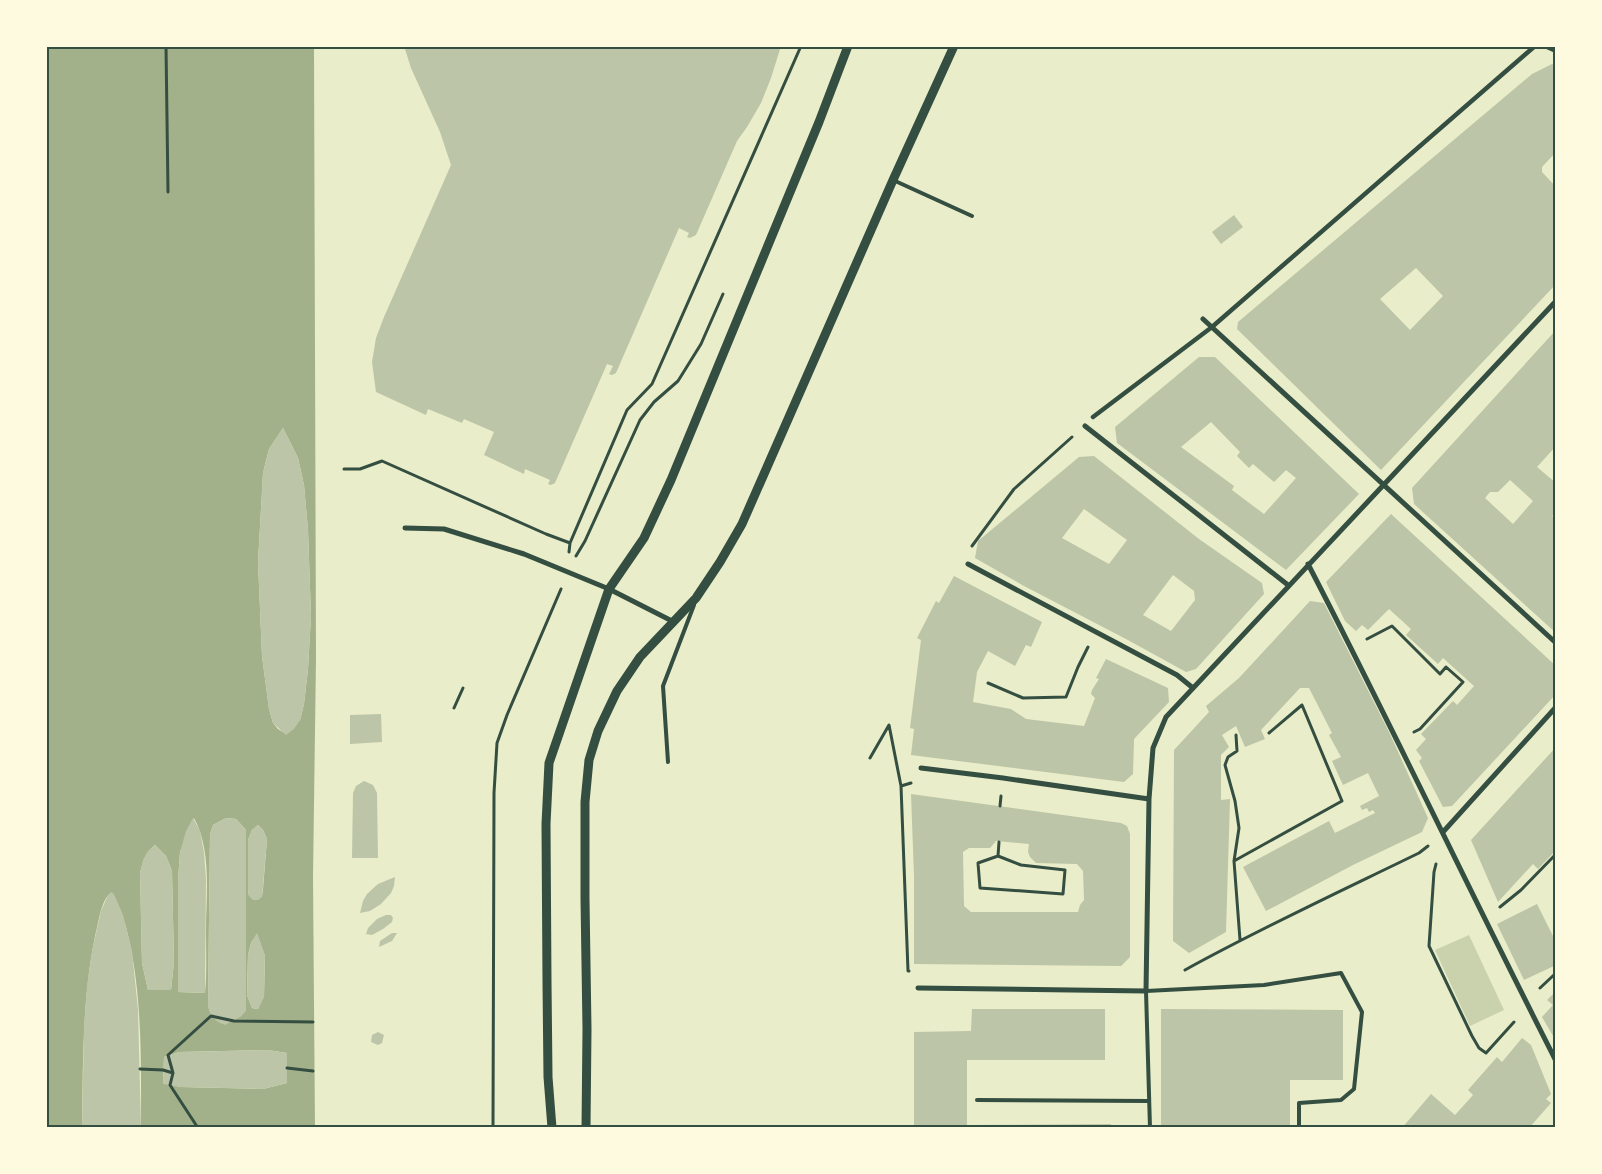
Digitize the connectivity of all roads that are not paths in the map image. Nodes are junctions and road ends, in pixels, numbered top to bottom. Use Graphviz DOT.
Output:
graph roads {
  1 [pos="848,46"];
  2 [pos="954,46"];
  3 [pos="1534,46"];
  4 [pos="1545,46"];
  5 [pos="1556,51"];
  6 [pos="893,180"];
  7 [pos="972,216"];
  8 [pos="1556,301"];
  9 [pos="1203,318"];
  10 [pos="1212,326"];
  11 [pos="1094,417"];
  12 [pos="1085,426"];
  13 [pos="1384,486"];
  14 [pos="405,528"];
  15 [pos="968,564"];
  16 [pos="1308,564"];
  17 [pos="1288,585"];
  18 [pos="609,589"];
  19 [pos="696,598"];
  20 [pos="674,622"];
  21 [pos="1556,643"];
  22 [pos="1194,688"];
  23 [pos="1556,708"];
  24 [pos="668,762"];
  25 [pos="921,768"];
  26 [pos="1149,799"];
  27 [pos="1443,832"];
  28 [pos="918,988"];
  29 [pos="1146,991"];
  30 [pos="1556,1061"];
  31 [pos="977,1100"];
  32 [pos="1149,1102"];
  33 [pos="552,1128"];
  34 [pos="586,1128"];
  35 [pos="1150,1128"];
  36 [pos="1299,1128"];
  1 -- 18 [label="street"];
  2 -- 6 [label="street"];
  3 -- 10 [label="street"];
  4 -- 5 [label="street"];
  6 -- 7 [label="lane"];
  6 -- 19 [label="street"];
  8 -- 13 [label="street"];
  9 -- 10 [label="street"];
  10 -- 11 [label="street"];
  10 -- 13 [label="street"];
  12 -- 17 [label="street"];
  13 -- 16 [label="street"];
  13 -- 21 [label="street"];
  14 -- 18 [label="street"];
  15 -- 22 [label="street"];
  16 -- 17 [label="street"];
  16 -- 27 [label="street"];
  17 -- 22 [label="street"];
  18 -- 20 [label="street"];
  18 -- 33 [label="street"];
  19 -- 20 [label="street"];
  19 -- 24 [label="lane"];
  20 -- 34 [label="street"];
  22 -- 26 [label="street"];
  23 -- 27 [label="street"];
  25 -- 26 [label="street"];
  26 -- 29 [label="street"];
  27 -- 30 [label="street"];
  28 -- 29 [label="street"];
  29 -- 32 [label="lane"];
  29 -- 36 [label="lane"];
  31 -- 32 [label="lane"];
  32 -- 35 [label="lane"];
}
